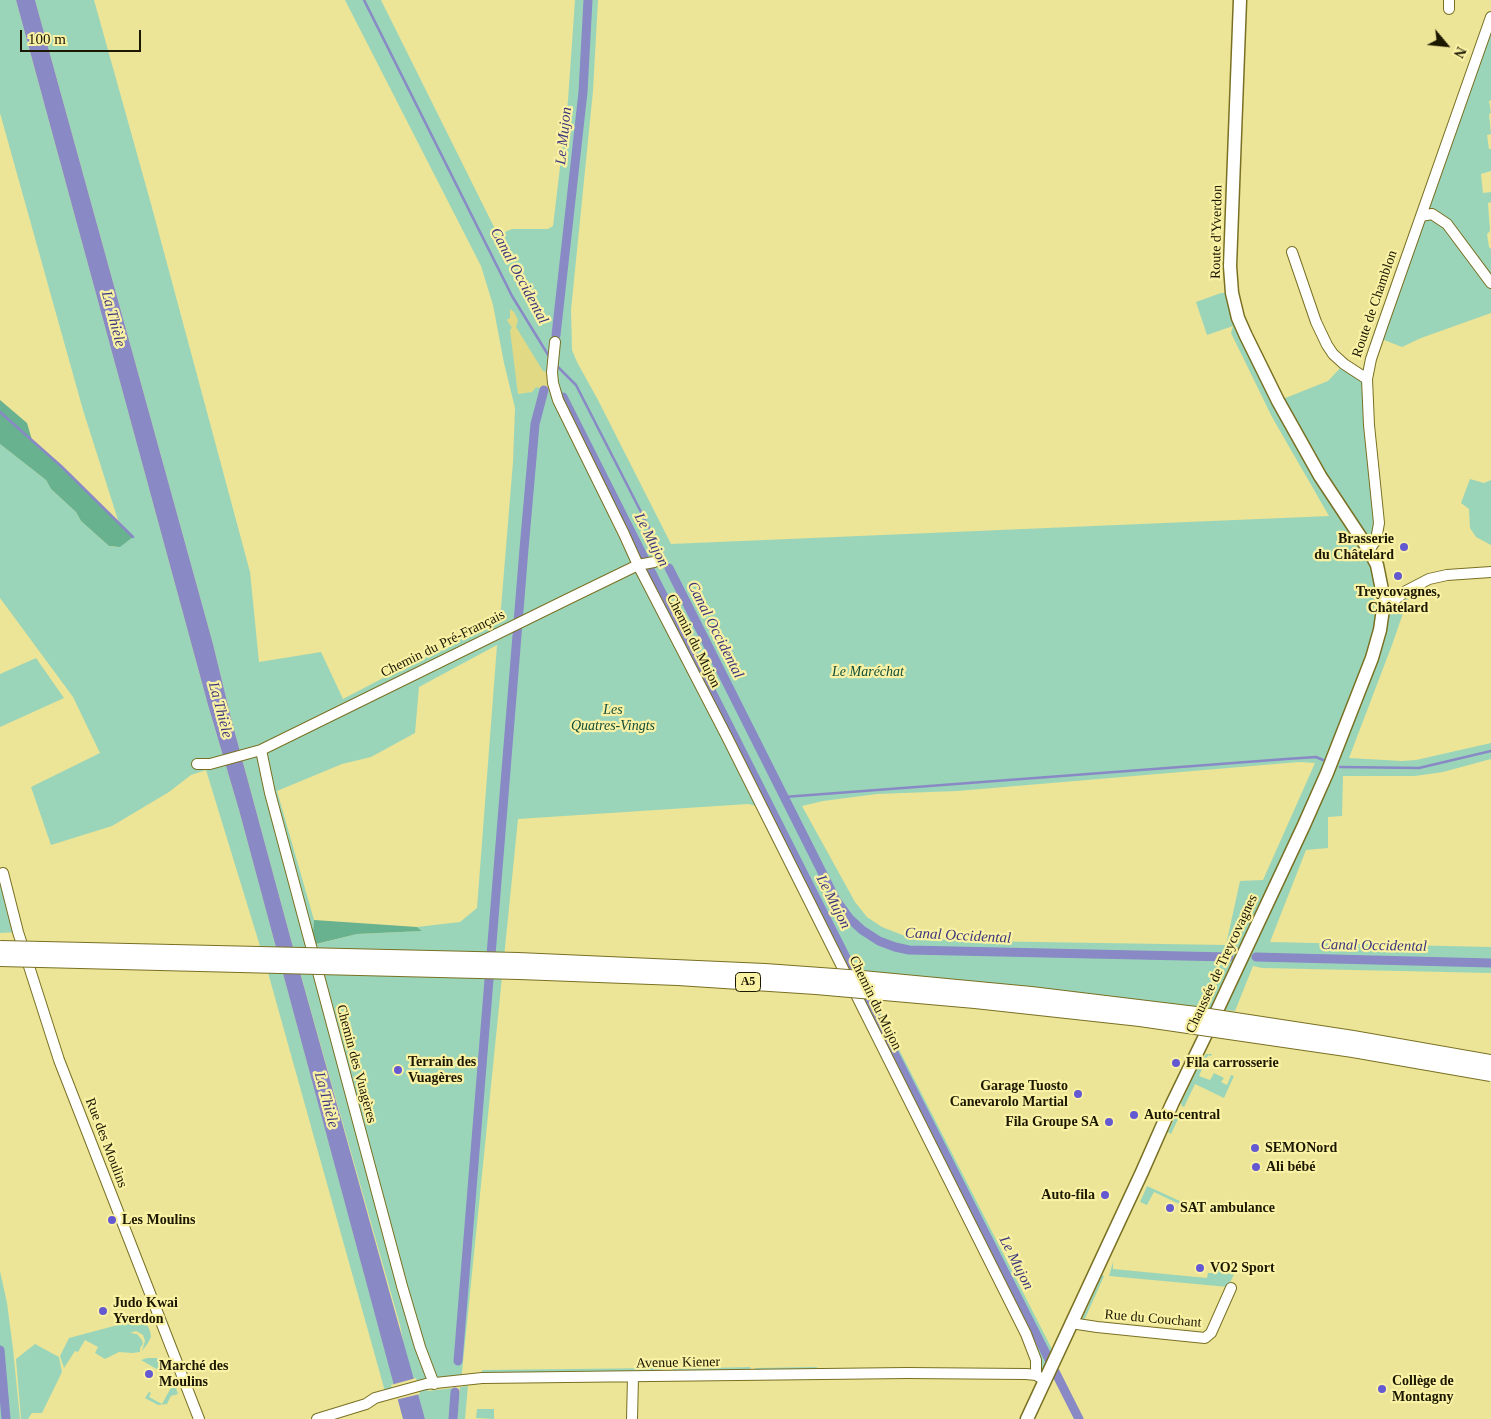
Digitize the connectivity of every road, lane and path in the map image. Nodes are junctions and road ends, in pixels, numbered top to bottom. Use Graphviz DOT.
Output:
graph roads {
  1 [pos="1240,0"];
  2 [pos="1491,17"];
  3 [pos="1421,216"];
  4 [pos="1292,252"];
  5 [pos="1491,283"];
  6 [pos="555,342"];
  7 [pos="1367,379"];
  8 [pos="1369,550"];
  9 [pos="654,562"];
  10 [pos="638,565"];
  11 [pos="1491,572"];
  12 [pos="1384,609"];
  13 [pos="258,751"];
  14 [pos="198,764"];
  15 [pos="3,872"];
  16 [pos="0,948"];
  17 [pos="0,960"];
  18 [pos="1491,1062"];
  19 [pos="1491,1074"];
  20 [pos="1230,1288"];
  21 [pos="1071,1324"];
  22 [pos="1043,1376"];
  23 [pos="633,1377"];
  24 [pos="430,1384"];
  25 [pos="199,1419"];
  26 [pos="317,1419"];
  27 [pos="632,1419"];
  28 [pos="1027,1419"];
  1 -- 8 [label="main road, Route d'Yverdon"];
  2 -- 3 [label="street, Route de Chamblon"];
  3 -- 5 [label="street"];
  3 -- 7 [label="street, Route de Chamblon"];
  4 -- 7 [label="street"];
  6 -- 10 [label="street, Chemin du Mujon"];
  7 -- 8 [label="street, Route de Chamblon"];
  8 -- 12 [label="main road"];
  9 -- 10 [label="street, Chemin du Pré-Français"];
  10 -- 13 [label="street, Chemin du Pré-Français"];
  10 -- 22 [label="street, Chemin du Mujon"];
  11 -- 12 [label="street"];
  12 -- 21 [label="main road, Chaussée de Treycovagnes"];
  13 -- 14 [label="street, Chemin du Pré-Français"];
  13 -- 24 [label="street, Chemin des Vuagères"];
  15 -- 25 [label="street, Rue des Moulins"];
  16 -- 18 [label="highway, A5, bridge"];
  17 -- 19 [label="highway, A5, bridge"];
  20 -- 21 [label="street, Rue du Couchant"];
  21 -- 22 [label="main road, Chaussée de Treycovagnes"];
  22 -- 23 [label="street, Avenue Kiener"];
  22 -- 28 [label="main road, Chaussée de Treycovagnes"];
  23 -- 24 [label="street, Avenue Kiener"];
  23 -- 27 [label="street"];
  24 -- 26 [label="street, Avenue Kiener"];
}
